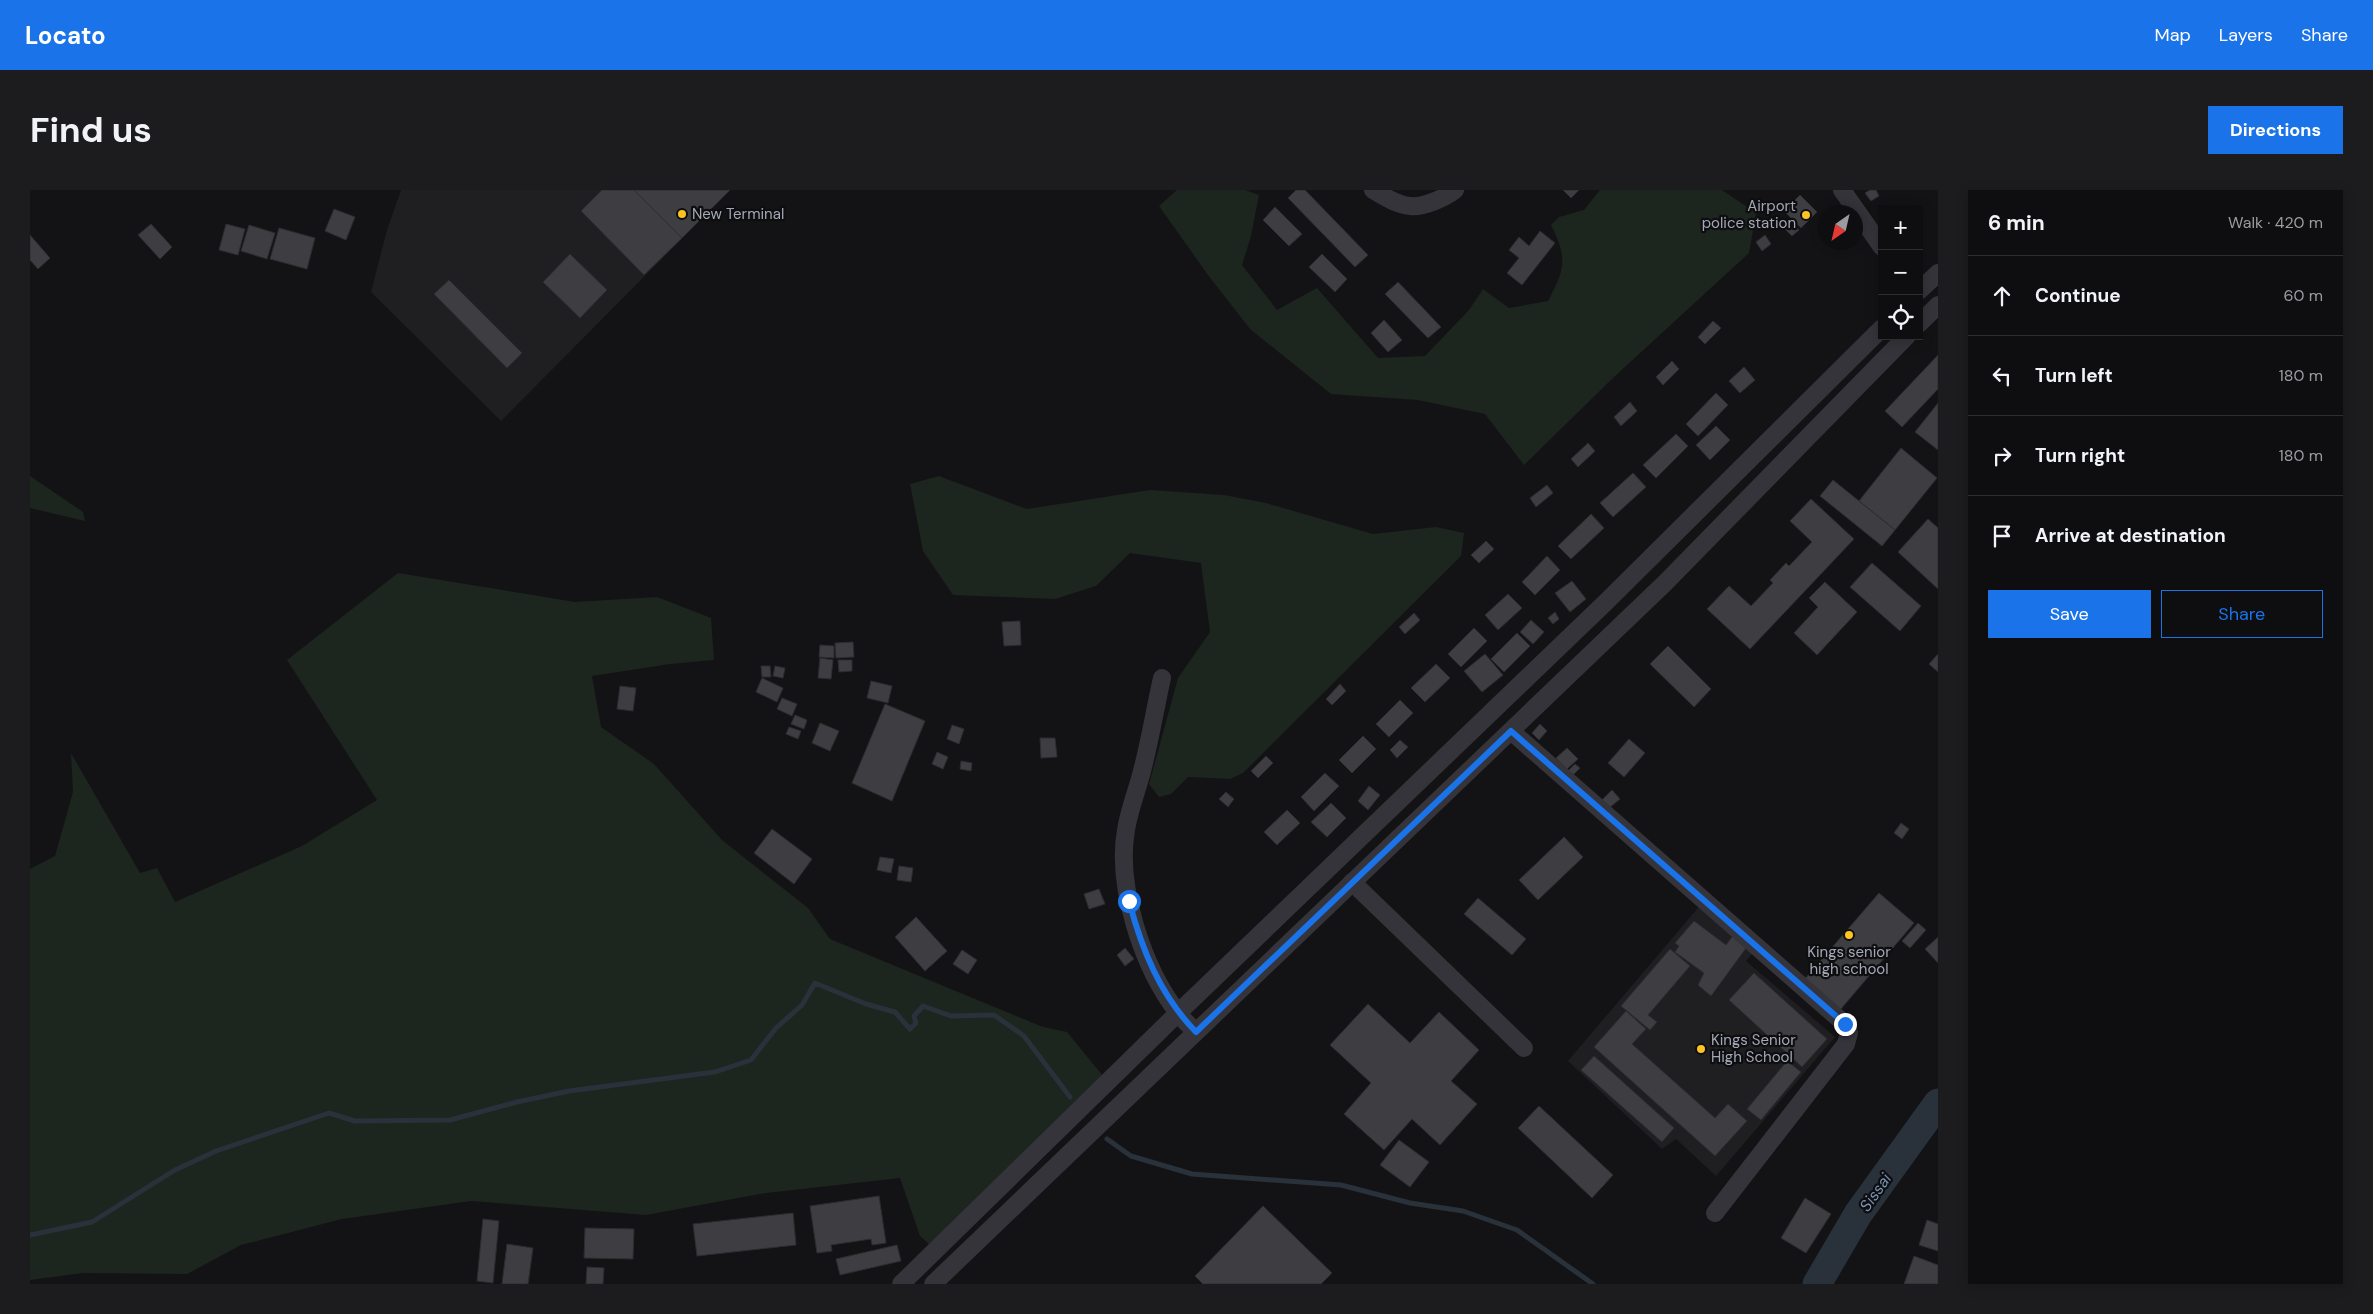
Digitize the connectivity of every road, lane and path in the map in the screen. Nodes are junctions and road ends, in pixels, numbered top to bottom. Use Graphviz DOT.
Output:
graph roads {
  1 [pos="1373,190"];
  2 [pos="1455,190"];
  3 [pos="1842,190"];
  4 [pos="1878,241"];
  5 [pos="1938,272"];
  6 [pos="1923,287"];
  7 [pos="1923,295"];
  8 [pos="1936,307"];
  9 [pos="1923,320"];
  10 [pos="1878,332"];
  11 [pos="1903,340"];
  12 [pos="1162,678"];
  13 [pos="1511,731"];
  14 [pos="1352,882"];
  15 [pos="1178,1013"];
  16 [pos="1196,1032"];
  17 [pos="1524,1048"];
  18 [pos="1714,1212"];
  19 [pos="901,1284"];
  20 [pos="933,1284"];
  1 -- 2 [label="street"];
  3 -- 4 [label="street"];
  5 -- 6 [label="street"];
  7 -- 8 [label="street"];
  8 -- 9 [label="street"];
  10 -- 15 [label="street"];
  11 -- 13 [label="street"];
  12 -- 15 [label="street"];
  13 -- 14 [label="street"];
  13 -- 18 [label="street"];
  14 -- 16 [label="street"];
  14 -- 17 [label="street"];
  15 -- 16 [label="street"];
  15 -- 19 [label="street"];
  16 -- 20 [label="street"];
}
